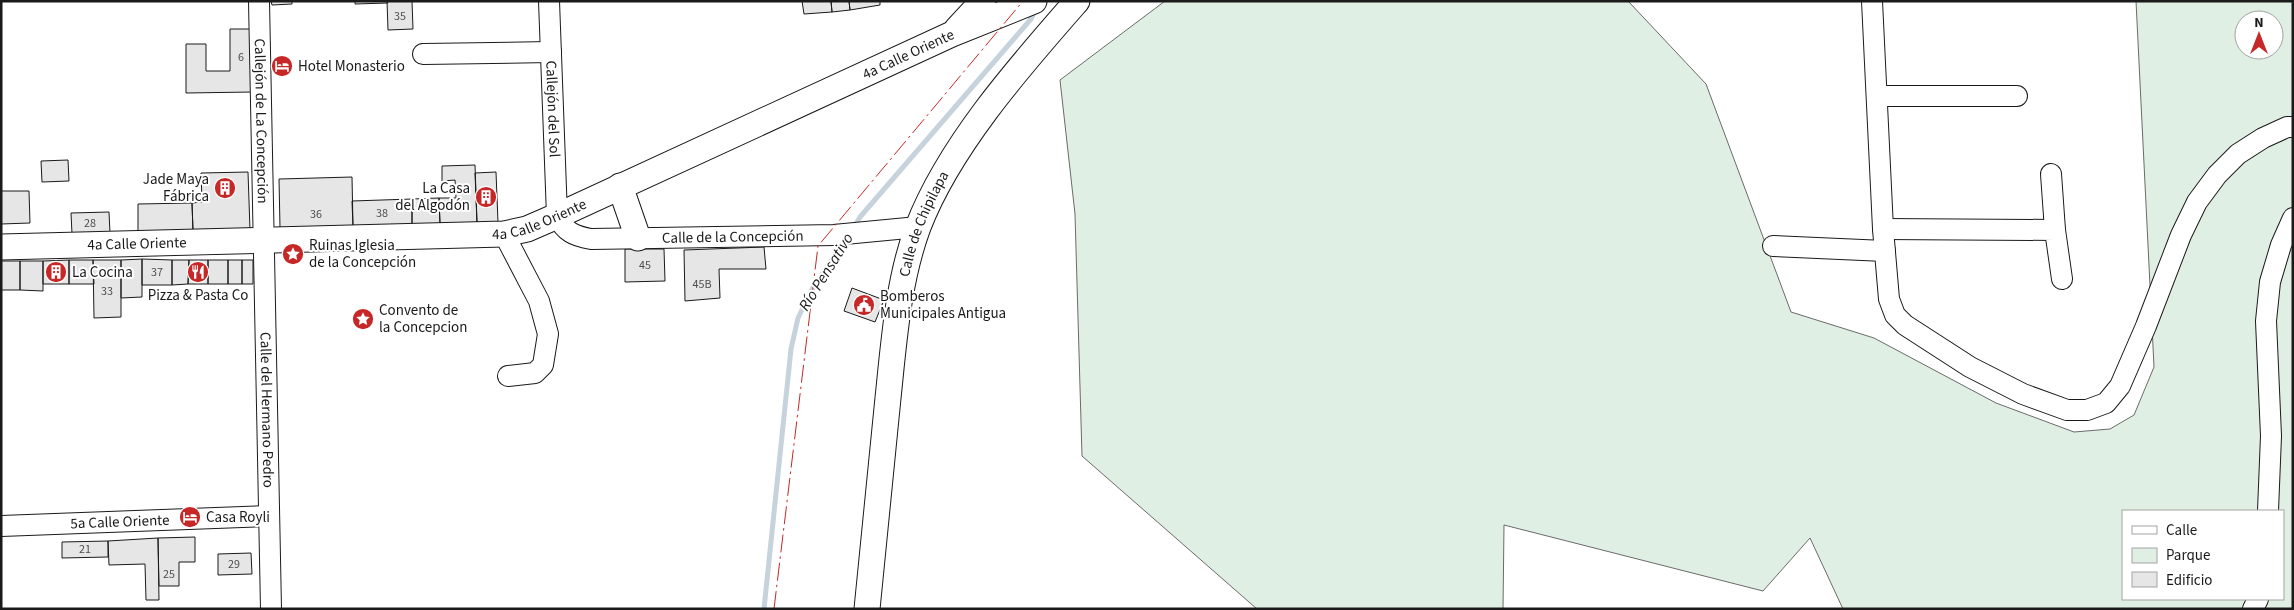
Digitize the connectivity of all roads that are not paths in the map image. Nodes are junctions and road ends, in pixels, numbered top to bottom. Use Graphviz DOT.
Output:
graph roads {
  1 [pos="259,1"];
  2 [pos="549,1"];
  3 [pos="983,1"];
  4 [pos="1076,1"];
  5 [pos="1872,1"];
  6 [pos="1031,2"];
  7 [pos="952,34"];
  8 [pos="551,52"];
  9 [pos="423,54"];
  10 [pos="1876,96"];
  11 [pos="2017,96"];
  12 [pos="2293,127"];
  13 [pos="2051,174"];
  14 [pos="620,186"];
  15 [pos="557,216"];
  16 [pos="2293,218"];
  17 [pos="918,227"];
  18 [pos="1883,229"];
  19 [pos="2055,230"];
  20 [pos="504,234"];
  21 [pos="638,238"];
  22 [pos="263,242"];
  23 [pos="1773,246"];
  24 [pos="1,247"];
  25 [pos="1884,251"];
  26 [pos="2062,279"];
  27 [pos="508,376"];
  28 [pos="2268,510"];
  29 [pos="269,516"];
  30 [pos="1,526"];
  31 [pos="271,609"];
  32 [pos="867,609"];
  1 -- 22 [label="street, Callejón de La Concepción"];
  2 -- 8 [label="street, Callejón del Sol"];
  3 -- 7 [label="main road"];
  4 -- 17 [label="main road, Calle de Chipilapa"];
  5 -- 10 [label="street"];
  6 -- 7 [label="main road, 4a Calle Oriente"];
  7 -- 14 [label="main road, 4a Calle Oriente"];
  8 -- 9 [label="street"];
  8 -- 15 [label="street, Callejón del Sol"];
  10 -- 11 [label="street"];
  10 -- 18 [label="street"];
  12 -- 25 [label="street"];
  13 -- 19 [label="street"];
  14 -- 15 [label="main road, 4a Calle Oriente"];
  14 -- 21 [label="main road"];
  15 -- 20 [label="main road, 4a Calle Oriente"];
  15 -- 21 [label="street, Calle de la Concepción"];
  16 -- 28 [label="street"];
  17 -- 21 [label="street, Calle de la Concepción"];
  17 -- 32 [label="main road, Calle de Chipilapa"];
  18 -- 19 [label="street"];
  18 -- 25 [label="street"];
  19 -- 26 [label="street"];
  20 -- 22 [label="main road, 4a Calle Oriente"];
  20 -- 27 [label="street"];
  22 -- 24 [label="main road, 4a Calle Oriente"];
  22 -- 29 [label="street, Calle del Hermano Pedro"];
  23 -- 25 [label="street"];
  29 -- 30 [label="street, 5a Calle Oriente"];
  29 -- 31 [label="street, Calle del Hermano Pedro"];
}
